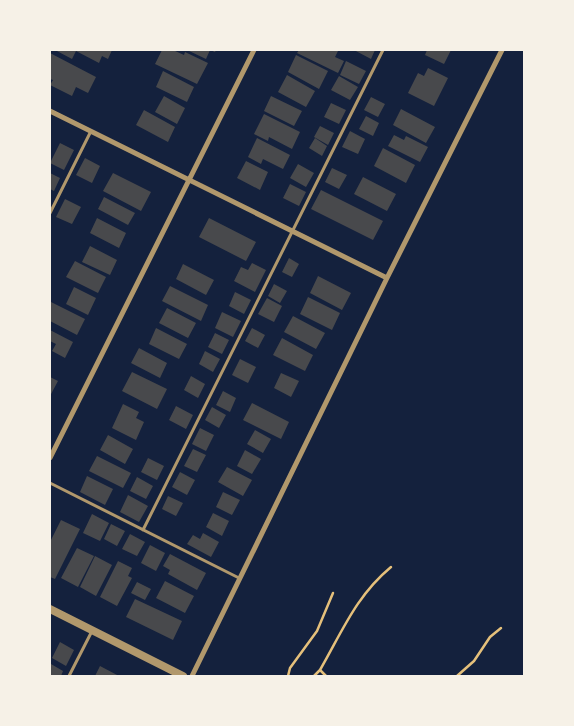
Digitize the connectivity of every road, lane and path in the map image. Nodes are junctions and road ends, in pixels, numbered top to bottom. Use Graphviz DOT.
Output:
graph roads {
  1 [pos="254,50"];
  2 [pos="383,50"];
  3 [pos="502,50"];
  4 [pos="50,111"];
  5 [pos="91,131"];
  6 [pos="190,179"];
  7 [pos="50,213"];
  8 [pos="293,231"];
  9 [pos="387,278"];
  10 [pos="50,458"];
  11 [pos="50,483"];
  12 [pos="144,530"];
  13 [pos="391,567"];
  14 [pos="240,579"];
  15 [pos="333,593"];
  16 [pos="50,609"];
  17 [pos="501,628"];
  18 [pos="92,630"];
  19 [pos="320,670"];
  20 [pos="69,676"];
  21 [pos="184,676"];
  22 [pos="192,676"];
  23 [pos="288,676"];
  24 [pos="314,676"];
  25 [pos="326,676"];
  26 [pos="457,676"];
  1 -- 6 [label="street"];
  2 -- 8 [label="lane"];
  3 -- 9 [label="street"];
  4 -- 5 [label="street"];
  5 -- 6 [label="street"];
  5 -- 7 [label="lane"];
  6 -- 8 [label="street"];
  6 -- 10 [label="street"];
  8 -- 9 [label="street"];
  8 -- 12 [label="lane"];
  9 -- 14 [label="street"];
  11 -- 12 [label="lane"];
  12 -- 14 [label="lane"];
  13 -- 19 [label="path"];
  14 -- 22 [label="street"];
  15 -- 23 [label="path"];
  16 -- 18 [label="street"];
  17 -- 26 [label="path"];
  18 -- 20 [label="lane"];
  18 -- 21 [label="street"];
  19 -- 24 [label="path"];
  19 -- 25 [label="path"];
}
